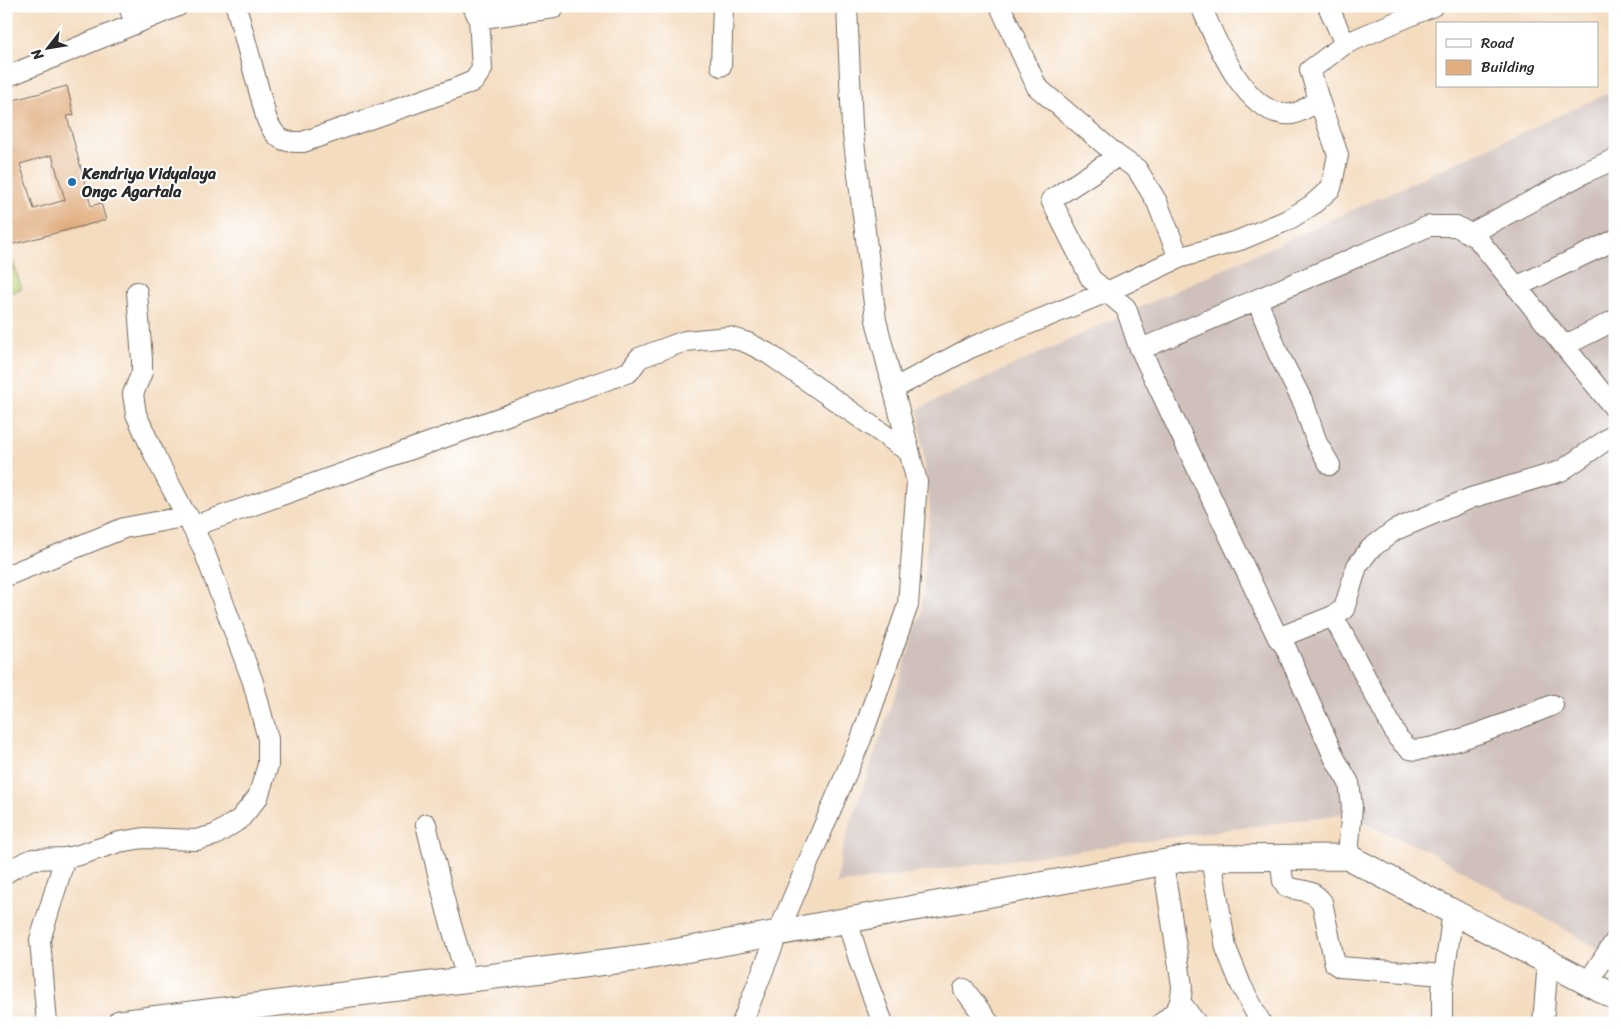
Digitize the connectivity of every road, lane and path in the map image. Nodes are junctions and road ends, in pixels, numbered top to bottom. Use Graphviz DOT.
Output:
graph roads {
  1 [pos="178,6"];
  2 [pos="236,6"];
  3 [pos="723,6"];
  4 [pos="848,6"];
  5 [pos="1000,6"];
  6 [pos="1201,6"];
  7 [pos="1328,6"];
  8 [pos="1433,6"];
  9 [pos="554,8"];
  10 [pos="476,12"];
  11 [pos="132,15"];
  12 [pos="1345,44"];
  13 [pos="721,66"];
  14 [pos="6,77"];
  15 [pos="1319,100"];
  16 [pos="1118,156"];
  17 [pos="1615,159"];
  18 [pos="1477,238"];
  19 [pos="1615,240"];
  20 [pos="1179,258"];
  21 [pos="1516,287"];
  22 [pos="138,292"];
  23 [pos="1107,292"];
  24 [pos="1257,300"];
  25 [pos="1615,320"];
  26 [pos="1564,346"];
  27 [pos="1141,350"];
  28 [pos="894,388"];
  29 [pos="1615,409"];
  30 [pos="1615,434"];
  31 [pos="909,452"];
  32 [pos="1330,464"];
  33 [pos="188,516"];
  34 [pos="197,534"];
  35 [pos="6,576"];
  36 [pos="1333,616"];
  37 [pos="1278,638"];
  38 [pos="1552,705"];
  39 [pos="426,824"];
  40 [pos="1348,856"];
  41 [pos="1280,857"];
  42 [pos="65,858"];
  43 [pos="1211,858"];
  44 [pos="1163,863"];
  45 [pos="6,874"];
  46 [pos="1453,912"];
  47 [pos="847,920"];
  48 [pos="778,932"];
  49 [pos="1615,940"];
  50 [pos="1548,961"];
  51 [pos="1444,975"];
  52 [pos="467,979"];
  53 [pos="1588,982"];
  54 [pos="964,989"];
  55 [pos="1615,997"];
  56 [pos="1181,1003"];
  57 [pos="187,1019"];
  58 [pos="47,1023"];
  59 [pos="120,1023"];
  60 [pos="742,1023"];
  61 [pos="883,1023"];
  62 [pos="989,1023"];
  63 [pos="1162,1023"];
  64 [pos="1196,1023"];
  65 [pos="1261,1023"];
  66 [pos="1442,1023"];
  67 [pos="1543,1023"];
  1 -- 11 [label="street"];
  2 -- 10 [label="street"];
  3 -- 13 [label="street"];
  4 -- 28 [label="street"];
  5 -- 16 [label="street"];
  6 -- 15 [label="street"];
  7 -- 12 [label="street"];
  8 -- 12 [label="street"];
  9 -- 10 [label="street"];
  11 -- 14 [label="street"];
  12 -- 15 [label="street"];
  15 -- 20 [label="street"];
  16 -- 20 [label="street"];
  16 -- 23 [label="street"];
  17 -- 18 [label="street"];
  18 -- 21 [label="street"];
  18 -- 24 [label="street"];
  19 -- 21 [label="street"];
  20 -- 23 [label="street"];
  21 -- 26 [label="street"];
  22 -- 33 [label="street"];
  23 -- 27 [label="street"];
  23 -- 28 [label="street"];
  24 -- 27 [label="street"];
  24 -- 32 [label="street"];
  25 -- 26 [label="street"];
  26 -- 29 [label="street"];
  27 -- 37 [label="street"];
  28 -- 31 [label="street"];
  30 -- 36 [label="street"];
  31 -- 34 [label="street"];
  31 -- 48 [label="street"];
  33 -- 34 [label="street"];
  33 -- 35 [label="street"];
  34 -- 42 [label="street"];
  36 -- 37 [label="street"];
  36 -- 38 [label="street"];
  37 -- 40 [label="street"];
  39 -- 52 [label="street"];
  40 -- 41 [label="main road"];
  40 -- 46 [label="main road"];
  41 -- 43 [label="main road"];
  41 -- 51 [label="street"];
  42 -- 45 [label="street"];
  42 -- 58 [label="street"];
  43 -- 44 [label="main road"];
  43 -- 65 [label="street"];
  44 -- 47 [label="main road"];
  44 -- 56 [label="street"];
  46 -- 50 [label="main road"];
  46 -- 51 [label="street"];
  47 -- 48 [label="main road"];
  47 -- 61 [label="street"];
  48 -- 52 [label="main road"];
  48 -- 60 [label="street"];
  49 -- 53 [label="street"];
  50 -- 53 [label="main road"];
  50 -- 67 [label="street"];
  51 -- 66 [label="street"];
  52 -- 57 [label="main road"];
  53 -- 55 [label="main road"];
  54 -- 62 [label="street"];
  56 -- 63 [label="street"];
  56 -- 64 [label="street"];
  57 -- 59 [label="main road"];
}
